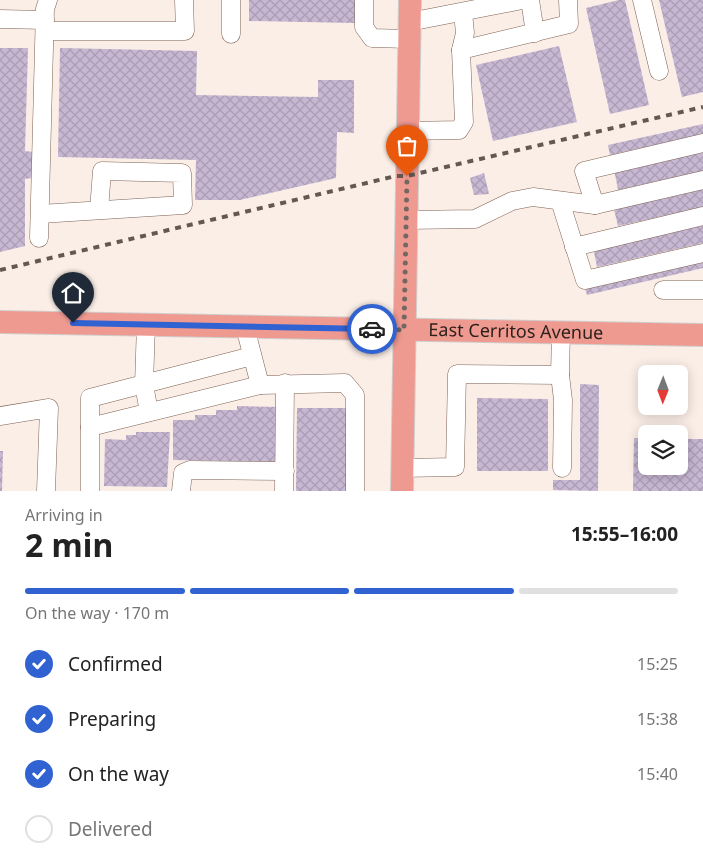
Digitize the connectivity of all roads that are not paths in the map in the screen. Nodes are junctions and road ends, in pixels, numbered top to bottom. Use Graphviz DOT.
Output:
graph roads {
  1 [pos="48,0"];
  2 [pos="184,0"];
  3 [pos="232,0"];
  4 [pos="364,0"];
  5 [pos="522,0"];
  6 [pos="530,0"];
  7 [pos="568,0"];
  8 [pos="642,0"];
  9 [pos="471,8"];
  10 [pos="0,19"];
  11 [pos="409,20"];
  12 [pos="45,26"];
  13 [pos="535,33"];
  14 [pos="231,34"];
  15 [pos="461,50"];
  16 [pos="659,70"];
  17 [pos="408,131"];
  18 [pos="703,143"];
  19 [pos="703,180"];
  20 [pos="560,201"];
  21 [pos="595,205"];
  22 [pos="99,210"];
  23 [pos="40,214"];
  24 [pos="703,216"];
  25 [pos="406,220"];
  26 [pos="39,238"];
  27 [pos="574,246"];
  28 [pos="703,253"];
  29 [pos="663,290"];
  30 [pos="703,290"];
  31 [pos="0,322"];
  32 [pos="146,324"];
  33 [pos="245,326"];
  34 [pos="404,330"];
  35 [pos="561,332"];
  36 [pos="703,335"];
  37 [pos="252,356"];
  38 [pos="560,375"];
  39 [pos="285,383"];
  40 [pos="144,385"];
  41 [pos="260,385"];
  42 [pos="149,412"];
  43 [pos="0,416"];
  44 [pos="90,426"];
  45 [pos="402,468"];
  46 [pos="562,468"];
  47 [pos="284,471"];
  48 [pos="46,491"];
  49 [pos="90,491"];
  50 [pos="181,491"];
  51 [pos="284,491"];
  52 [pos="354,491"];
  53 [pos="402,491"];
  1 -- 12 [label="street"];
  2 -- 12 [label="street"];
  3 -- 14 [label="street"];
  4 -- 11 [label="street"];
  5 -- 9 [label="street"];
  6 -- 13 [label="street"];
  7 -- 13 [label="street"];
  8 -- 16 [label="street"];
  9 -- 11 [label="street"];
  9 -- 15 [label="street"];
  10 -- 12 [label="street"];
  11 -- 17 [label="main road"];
  12 -- 23 [label="street"];
  13 -- 15 [label="street"];
  15 -- 17 [label="street"];
  17 -- 25 [label="main road"];
  18 -- 21 [label="street"];
  19 -- 21 [label="street"];
  20 -- 21 [label="street"];
  20 -- 25 [label="street"];
  20 -- 27 [label="street"];
  22 -- 22 [label="street"];
  22 -- 23 [label="street"];
  23 -- 26 [label="street"];
  24 -- 27 [label="street"];
  25 -- 34 [label="main road"];
  27 -- 28 [label="street"];
  29 -- 30 [label="street"];
  31 -- 32 [label="main road, East Cerritos Avenue"];
  32 -- 33 [label="main road, East Cerritos Avenue"];
  32 -- 40 [label="street"];
  33 -- 34 [label="main road, East Cerritos Avenue"];
  33 -- 37 [label="street"];
  34 -- 35 [label="main road, East Cerritos Avenue"];
  34 -- 45 [label="main road"];
  35 -- 36 [label="main road, East Cerritos Avenue"];
  35 -- 38 [label="street"];
  37 -- 40 [label="street"];
  37 -- 41 [label="street"];
  38 -- 45 [label="street"];
  38 -- 46 [label="street"];
  39 -- 41 [label="street"];
  39 -- 47 [label="street"];
  39 -- 52 [label="street"];
  40 -- 42 [label="street"];
  40 -- 44 [label="street"];
  41 -- 42 [label="street"];
  42 -- 44 [label="street"];
  43 -- 48 [label="street"];
  44 -- 49 [label="street"];
  45 -- 53 [label="main road"];
  47 -- 50 [label="street"];
  47 -- 51 [label="street"];
}
